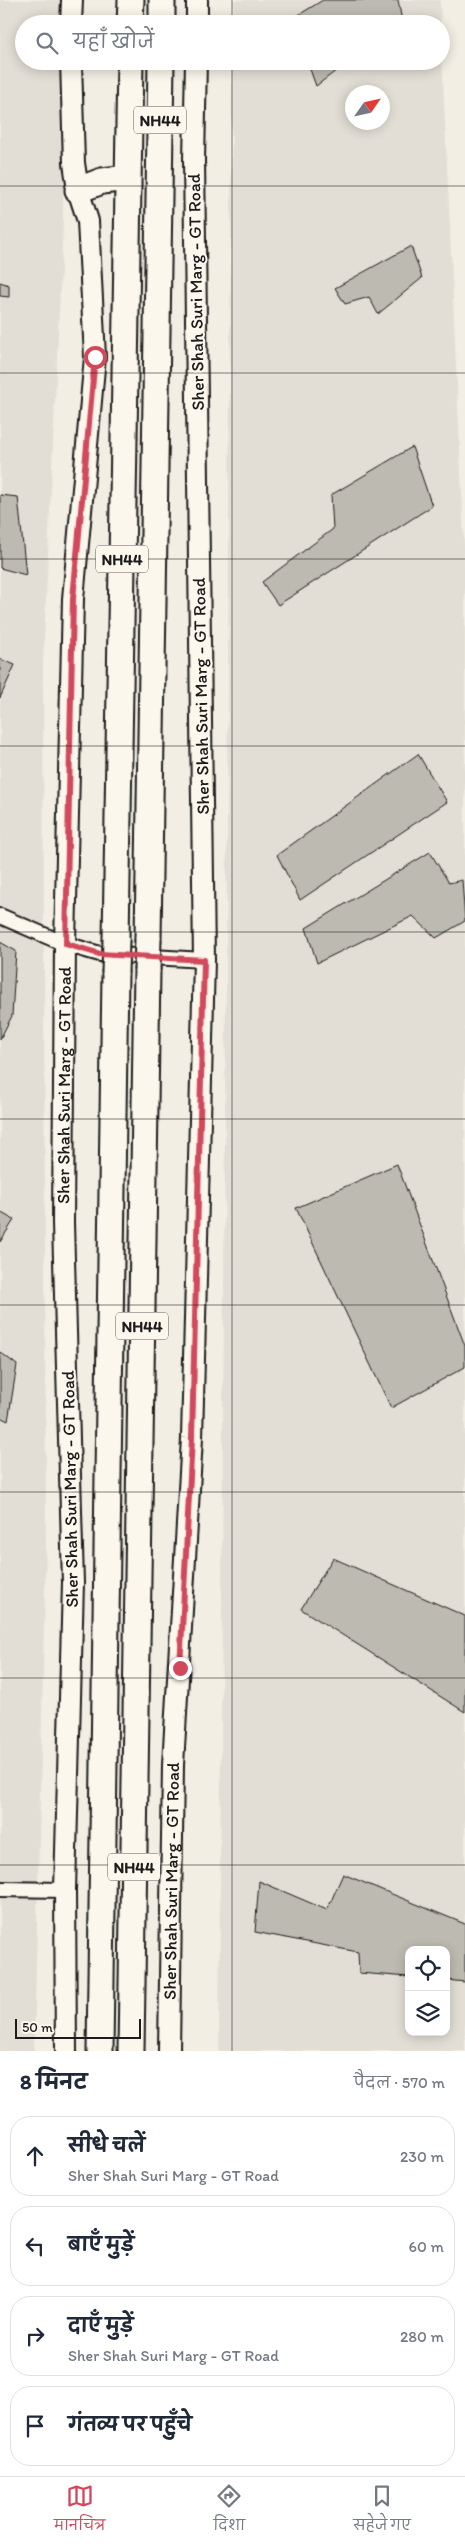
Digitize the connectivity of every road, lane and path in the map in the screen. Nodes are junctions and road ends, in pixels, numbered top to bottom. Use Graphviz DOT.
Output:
graph roads {
  1 [pos="72,0"];
  2 [pos="131,0"];
  3 [pos="162,0"];
  4 [pos="197,0"];
  5 [pos="71,15"];
  6 [pos="130,15"];
  7 [pos="162,15"];
  8 [pos="197,15"];
  9 [pos="71,70"];
  10 [pos="130,70"];
  11 [pos="161,70"];
  12 [pos="196,70"];
  13 [pos="128,178"];
  14 [pos="78,190"];
  15 [pos="0,916"];
  16 [pos="66,944"];
  17 [pos="204,960"];
  18 [pos="0,1889"];
  19 [pos="65,1890"];
  20 [pos="66,2051"];
  21 [pos="100,2051"];
  22 [pos="131,2051"];
  23 [pos="170,2051"];
  1 -- 5 [label="street"];
  2 -- 6 [label="highway"];
  3 -- 7 [label="highway"];
  4 -- 8 [label="street"];
  9 -- 14 [label="street, Sher Shah Suri Marg - GT Road"];
  10 -- 13 [label="highway, Sher Shah Suri Marg - GT Road / NH44"];
  11 -- 22 [label="highway, Sher Shah Suri Marg - GT Road / NH44, bridge"];
  12 -- 17 [label="street, Sher Shah Suri Marg - GT Road"];
  13 -- 14 [label="highway"];
  13 -- 21 [label="highway, Sher Shah Suri Marg - GT Road / NH44, bridge"];
  14 -- 16 [label="street, Sher Shah Suri Marg - GT Road"];
  15 -- 16 [label="street"];
  16 -- 17 [label="street"];
  16 -- 19 [label="street, Sher Shah Suri Marg - GT Road"];
  17 -- 23 [label="street, Sher Shah Suri Marg - GT Road"];
  18 -- 19 [label="street"];
  19 -- 20 [label="street, Sher Shah Suri Marg - GT Road"];
}
